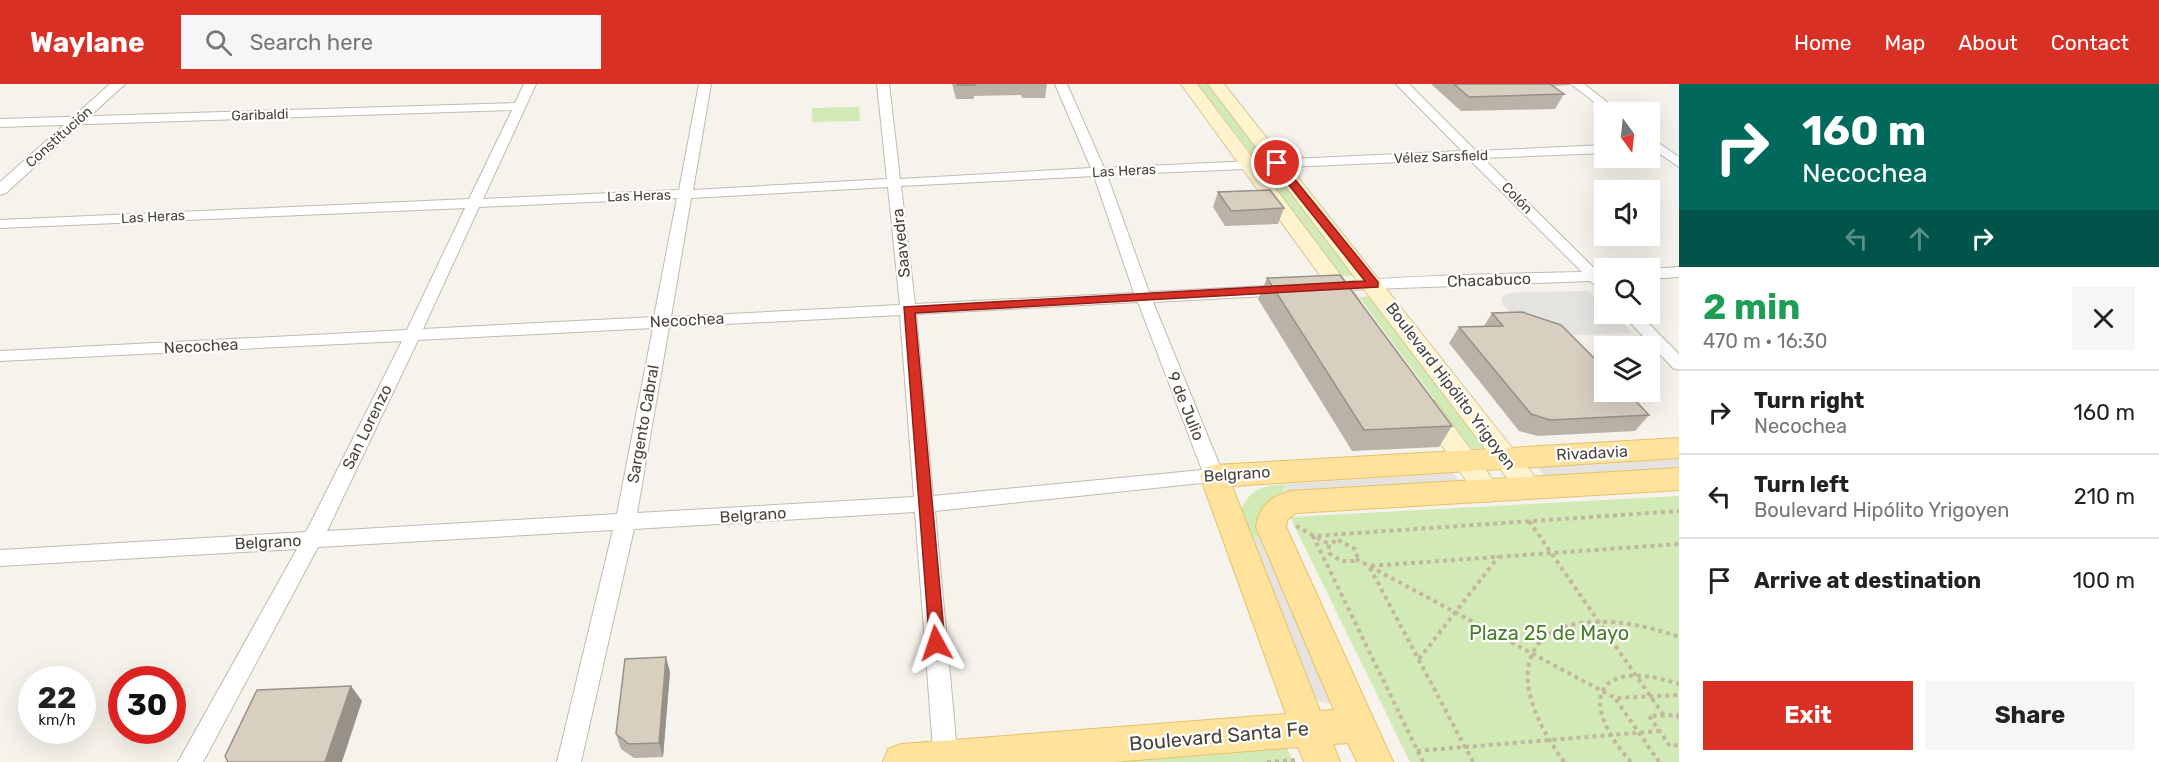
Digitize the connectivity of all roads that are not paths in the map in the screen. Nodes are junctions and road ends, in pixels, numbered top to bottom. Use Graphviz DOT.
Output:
graph roads {
  1 [pos="118,84"];
  2 [pos="530,84"];
  3 [pos="705,84"];
  4 [pos="883,84"];
  5 [pos="1061,84"];
  6 [pos="1190,84"];
  7 [pos="1216,84"];
  8 [pos="1402,84"];
  9 [pos="1577,84"];
  10 [pos="1601,102"];
  11 [pos="520,106"];
  12 [pos="76,121"];
  13 [pos="0,123"];
  14 [pos="1660,144"];
  15 [pos="1679,145"];
  16 [pos="1594,150"];
  17 [pos="1660,150"];
  18 [pos="1476,156"];
  19 [pos="1277,163"];
  20 [pos="1679,163"];
  21 [pos="1247,164"];
  22 [pos="1100,172"];
  23 [pos="894,182"];
  24 [pos="0,190"];
  25 [pos="685,194"];
  26 [pos="472,203"];
  27 [pos="0,224"];
  28 [pos="1594,272"];
  29 [pos="1679,272"];
  30 [pos="1660,273"];
  31 [pos="1594,280"];
  32 [pos="1373,284"];
  33 [pos="1340,288"];
  34 [pos="1143,296"];
  35 [pos="908,310"];
  36 [pos="1361,317"];
  37 [pos="662,322"];
  38 [pos="1640,324"];
  39 [pos="413,334"];
  40 [pos="0,356"];
  41 [pos="1679,364"];
  42 [pos="1417,393"];
  43 [pos="1679,448"];
  44 [pos="1505,457"];
  45 [pos="1466,461"];
  46 [pos="1214,476"];
  47 [pos="1679,479"];
  48 [pos="1530,489"];
  49 [pos="1488,492"];
  50 [pos="925,504"];
  51 [pos="625,523"];
  52 [pos="312,540"];
  53 [pos="0,558"];
  54 [pos="1358,726"];
  55 [pos="1309,729"];
  56 [pos="946,760"];
  57 [pos="190,762"];
  58 [pos="568,762"];
  59 [pos="901,762"];
  60 [pos="1322,762"];
  61 [pos="1375,762"];
  1 -- 12 [label="street, Constitución"];
  2 -- 11 [label="street, San Lorenzo"];
  3 -- 25 [label="street, Sargento Cabral"];
  4 -- 23 [label="street, Saavedra"];
  5 -- 22 [label="street, 9 de Julio"];
  6 -- 21 [label="main road, Boulevard Hipólito Yrigoyen"];
  7 -- 19 [label="main road, Boulevard Hipólito Yrigoyen"];
  8 -- 18 [label="street, Colón"];
  9 -- 10 [label="street"];
  11 -- 12 [label="street, Garibaldi"];
  11 -- 26 [label="street, San Lorenzo"];
  12 -- 13 [label="street, Garibaldi"];
  12 -- 24 [label="street, Constitución"];
  14 -- 15 [label="street"];
  16 -- 18 [label="street, Vélez Sarsfield"];
  17 -- 20 [label="street"];
  18 -- 19 [label="street, Vélez Sarsfield"];
  18 -- 28 [label="street, Colón"];
  19 -- 21 [label="street, Las Heras"];
  19 -- 32 [label="main road, Boulevard Hipólito Yrigoyen"];
  21 -- 22 [label="street, Las Heras"];
  21 -- 33 [label="main road, Boulevard Hipólito Yrigoyen"];
  22 -- 23 [label="street, Las Heras"];
  22 -- 34 [label="street, 9 de Julio"];
  23 -- 25 [label="street, Las Heras"];
  23 -- 35 [label="street, Saavedra"];
  25 -- 26 [label="street, Las Heras"];
  25 -- 37 [label="street, Sargento Cabral"];
  26 -- 27 [label="street, Las Heras"];
  26 -- 39 [label="street, San Lorenzo"];
  29 -- 30 [label="street"];
  31 -- 32 [label="street, Chacabuco"];
  32 -- 33 [label="street, Necochea"];
  32 -- 44 [label="main road, Boulevard Hipólito Yrigoyen"];
  33 -- 34 [label="street, Necochea"];
  33 -- 36 [label="main road, Boulevard Hipólito Yrigoyen"];
  34 -- 35 [label="street, Necochea"];
  34 -- 46 [label="street, 9 de Julio"];
  35 -- 37 [label="street, Necochea"];
  35 -- 50 [label="street, Saavedra"];
  37 -- 39 [label="street, Necochea"];
  37 -- 51 [label="street, Sargento Cabral"];
  38 -- 41 [label="street"];
  39 -- 40 [label="street, Necochea"];
  39 -- 52 [label="street, San Lorenzo"];
  42 -- 45 [label="main road, Boulevard Hipólito Yrigoyen"];
  43 -- 44 [label="main road, Rivadavia"];
  44 -- 45 [label="main road, Belgrano"];
  44 -- 48 [label="main road, Boulevard Hipólito Yrigoyen"];
  45 -- 46 [label="main road, Belgrano"];
  45 -- 49 [label="main road, Boulevard Hipólito Yrigoyen"];
  46 -- 50 [label="street, Belgrano"];
  46 -- 55 [label="main road, 9 de Julio"];
  47 -- 48 [label="main road, Rivadavia"];
  48 -- 49 [label="main road"];
  49 -- 54 [label="main road"];
  50 -- 51 [label="street, Belgrano"];
  50 -- 56 [label="street, Saavedra"];
  51 -- 52 [label="street, Belgrano"];
  51 -- 58 [label="street, Sargento Cabral"];
  52 -- 53 [label="street, Belgrano"];
  52 -- 57 [label="street, San Lorenzo"];
  54 -- 55 [label="main road, Boulevard Santa Fe"];
  54 -- 61 [label="main road"];
  55 -- 56 [label="main road, Boulevard Santa Fe"];
  55 -- 60 [label="main road, 9 de Julio"];
  56 -- 59 [label="main road, Boulevard Santa Fe"];
}
